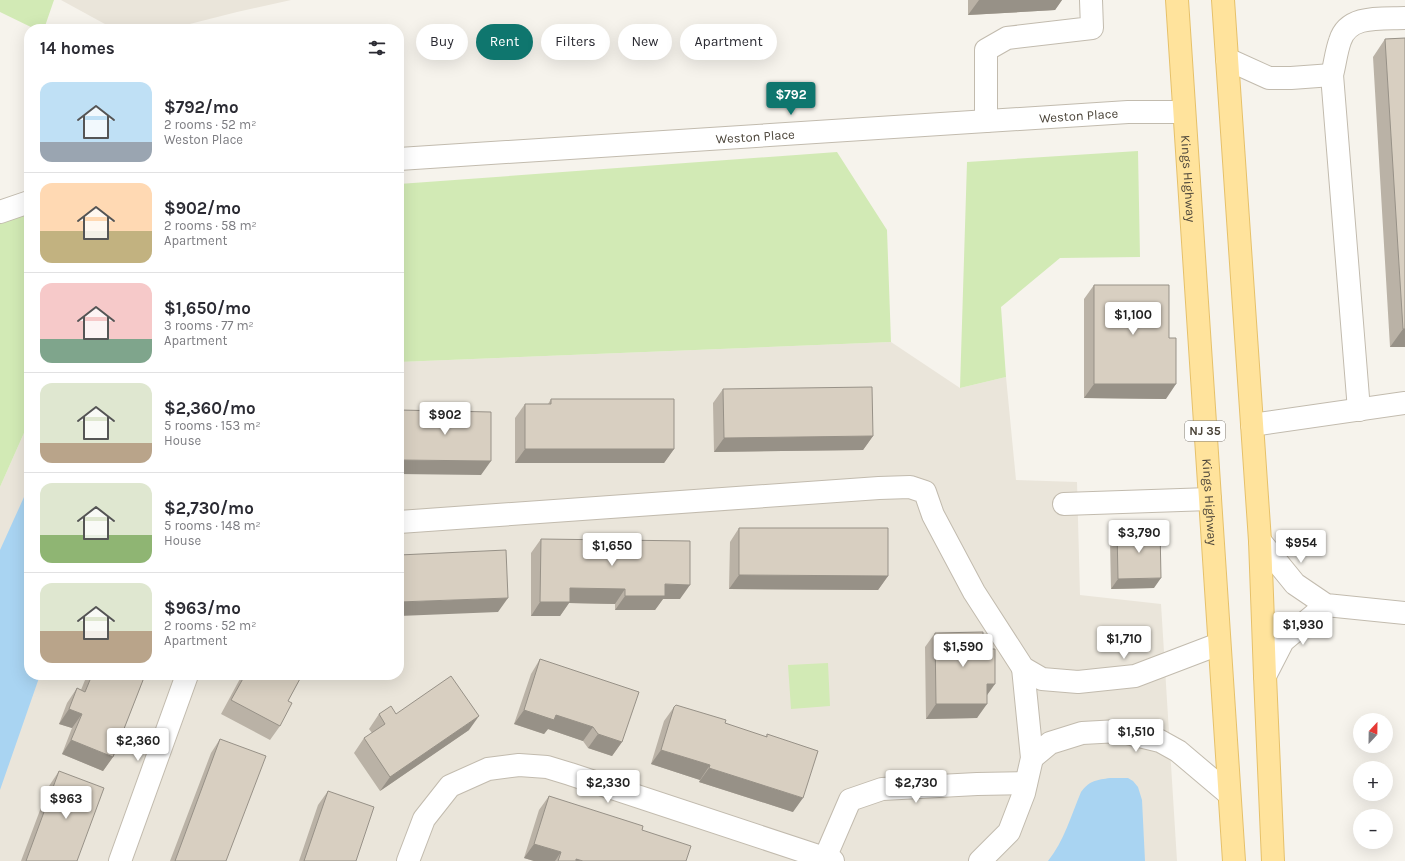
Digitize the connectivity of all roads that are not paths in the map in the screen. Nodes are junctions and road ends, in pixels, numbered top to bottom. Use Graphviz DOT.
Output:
graph roads {
  1 [pos="1091,0"];
  2 [pos="1177,0"];
  3 [pos="1223,0"];
  4 [pos="1405,18"];
  5 [pos="1227,60"];
  6 [pos="1332,75"];
  7 [pos="1183,112"];
  8 [pos="986,121"];
  9 [pos="404,159"];
  10 [pos="24,204"];
  11 [pos="0,212"];
  12 [pos="1405,404"];
  13 [pos="1359,410"];
  14 [pos="1252,425"];
  15 [pos="1210,499"];
  16 [pos="1064,504"];
  17 [pos="404,522"];
  18 [pos="1260,541"];
  19 [pos="1326,605"];
  20 [pos="1405,613"];
  21 [pos="1219,644"];
  22 [pos="1023,668"];
  23 [pos="1264,676"];
  24 [pos="185,680"];
  25 [pos="1032,758"];
  26 [pos="1026,783"];
  27 [pos="1229,794"];
  28 [pos="829,860"];
  29 [pos="120,861"];
  30 [pos="408,861"];
  31 [pos="980,861"];
  32 [pos="1234,861"];
  33 [pos="1273,861"];
  1 -- 8 [label="street"];
  2 -- 7 [label="main road, Kings Highway / NJ 35"];
  3 -- 5 [label="main road"];
  4 -- 6 [label="street"];
  5 -- 6 [label="street"];
  5 -- 14 [label="main road"];
  6 -- 13 [label="street"];
  7 -- 8 [label="street, Weston Place"];
  7 -- 15 [label="main road, Kings Highway / NJ 35"];
  8 -- 9 [label="street, Weston Place"];
  10 -- 11 [label="street"];
  12 -- 13 [label="street"];
  13 -- 14 [label="street"];
  14 -- 18 [label="main road"];
  15 -- 16 [label="street"];
  15 -- 21 [label="main road, Kings Highway / NJ 35"];
  17 -- 22 [label="street"];
  18 -- 19 [label="street"];
  18 -- 23 [label="main road"];
  19 -- 20 [label="street"];
  19 -- 23 [label="street"];
  21 -- 22 [label="street"];
  21 -- 27 [label="main road, Kings Highway / NJ 35"];
  22 -- 25 [label="street"];
  23 -- 33 [label="main road"];
  24 -- 29 [label="street"];
  25 -- 26 [label="street"];
  25 -- 27 [label="street"];
  26 -- 28 [label="street"];
  26 -- 31 [label="street"];
  27 -- 32 [label="main road, Kings Highway / NJ 35"];
  28 -- 30 [label="street"];
}
